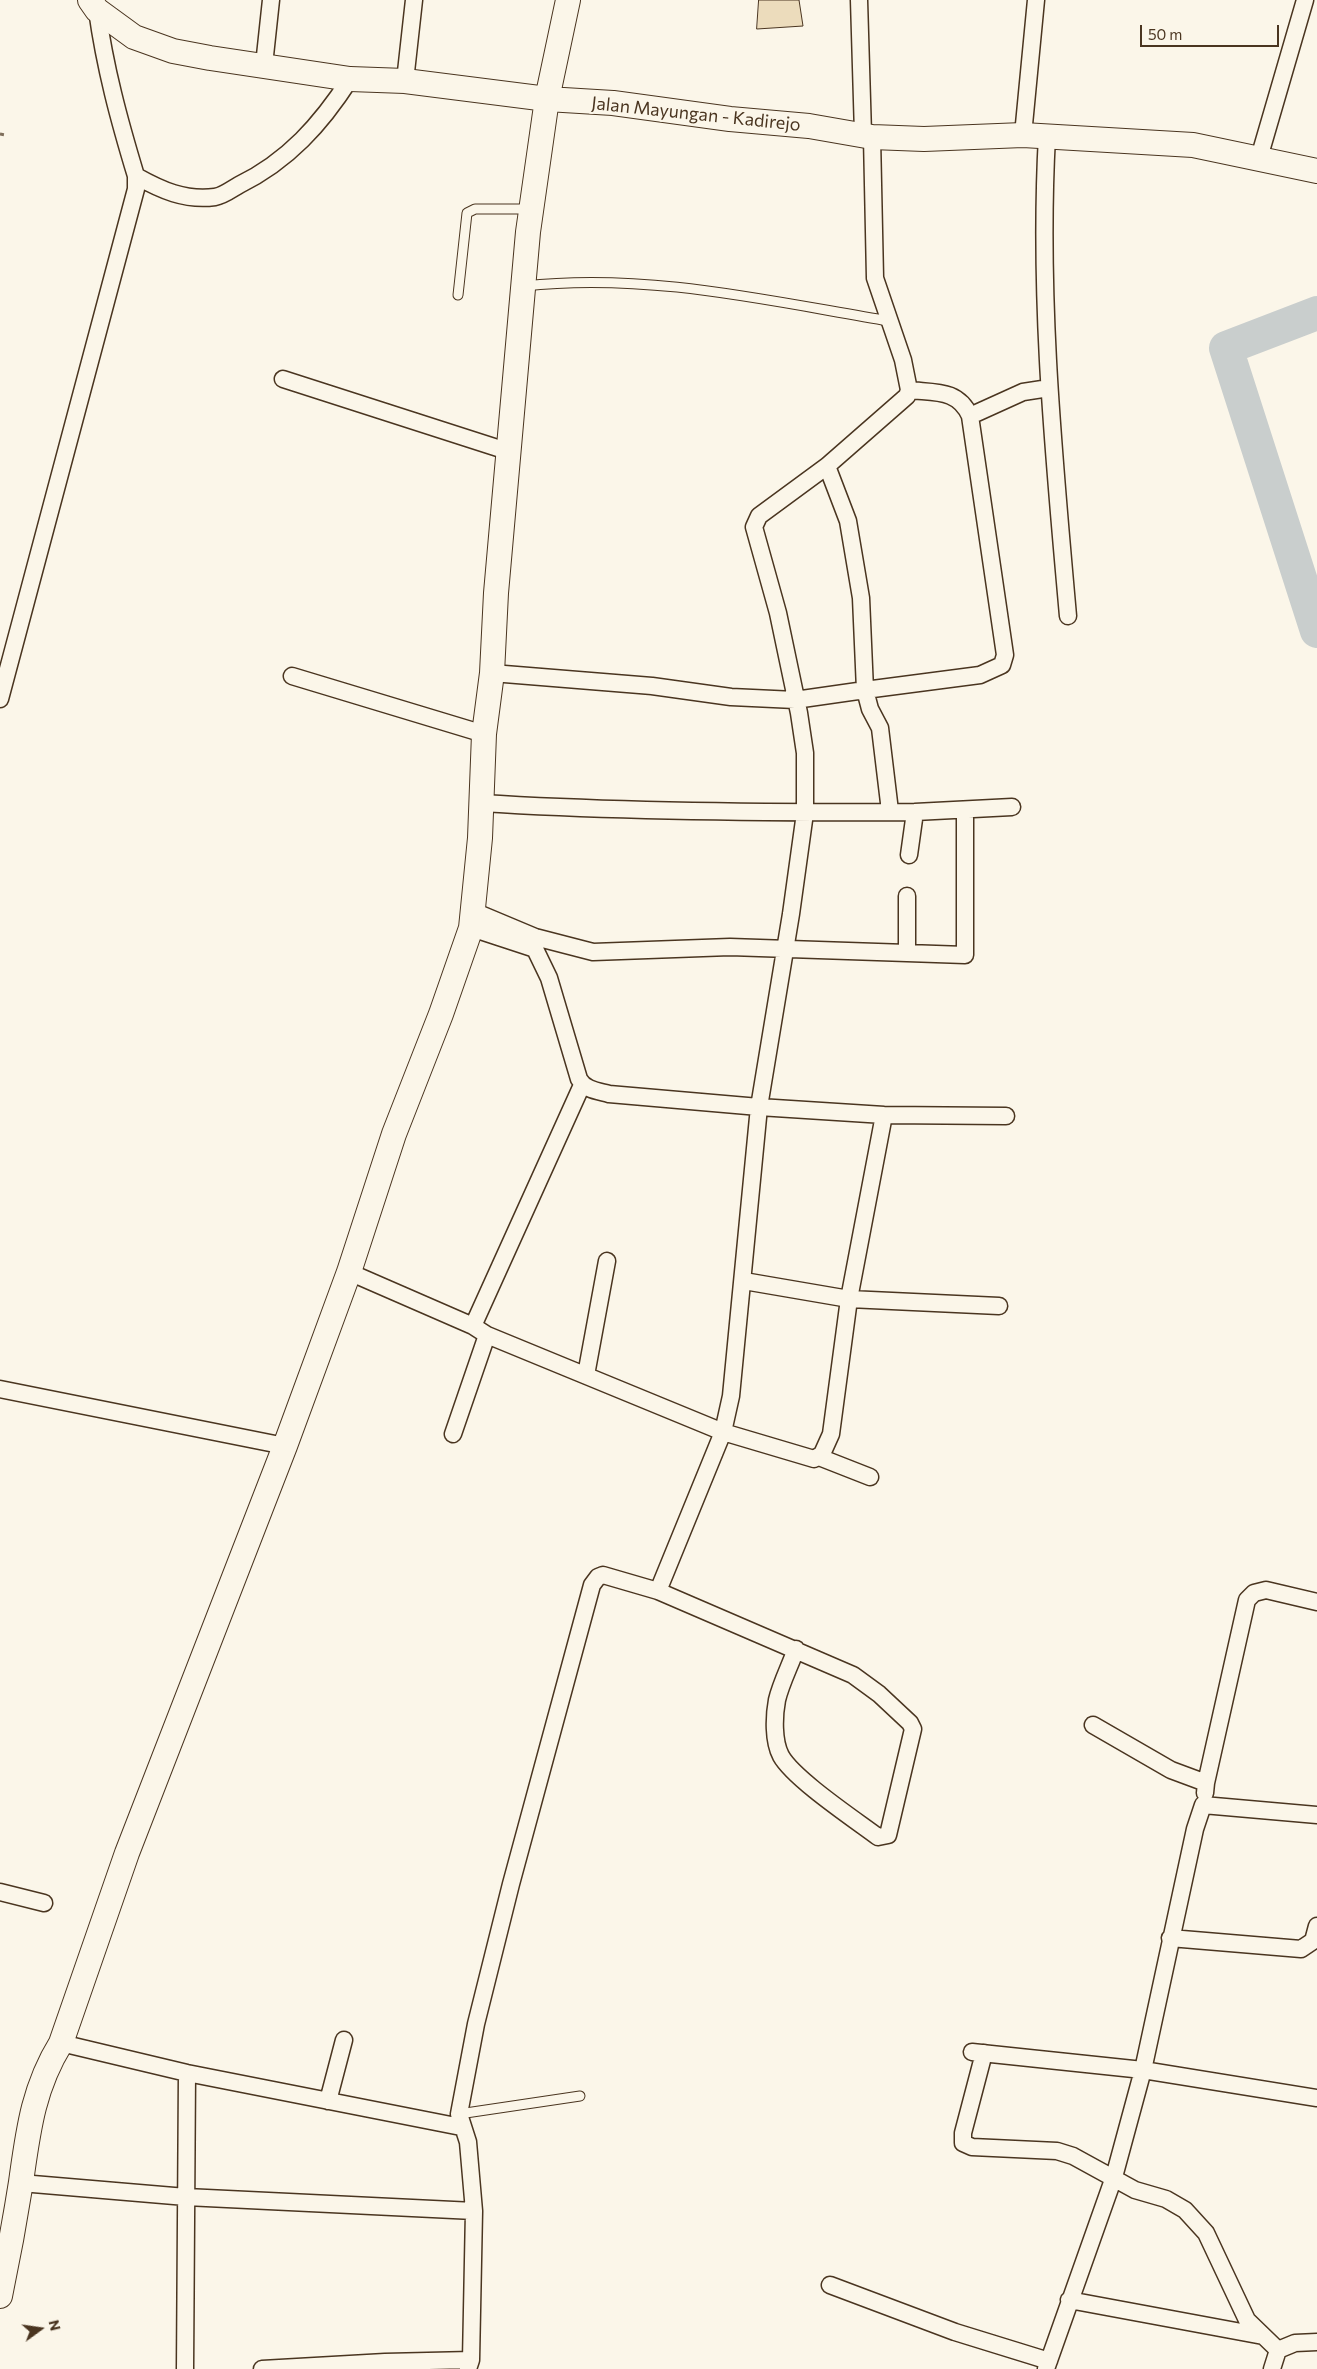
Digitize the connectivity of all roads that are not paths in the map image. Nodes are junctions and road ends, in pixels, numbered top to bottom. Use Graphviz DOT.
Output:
graph roads {
  1 [pos="271,0"];
  2 [pos="414,0"];
  3 [pos="568,0"];
  4 [pos="859,0"];
  5 [pos="1036,0"];
  6 [pos="1305,0"];
  7 [pos="94,5"];
  8 [pos="264,64"];
  9 [pos="350,79"];
  10 [pos="405,81"];
  11 [pos="548,99"];
  12 [pos="868,135"];
  13 [pos="1023,135"];
  14 [pos="1047,136"];
  15 [pos="1259,158"];
  16 [pos="1317,171"];
  17 [pos="136,176"];
  18 [pos="532,209"];
  19 [pos="524,286"];
  20 [pos="458,295"];
  21 [pos="889,320"];
  22 [pos="283,379"];
  23 [pos="1049,388"];
  24 [pos="909,390"];
  25 [pos="970,416"];
  26 [pos="510,452"];
  27 [pos="827,466"];
  28 [pos="1068,616"];
  29 [pos="492,673"];
  30 [pos="292,676"];
  31 [pos="865,690"];
  32 [pos="0,699"];
  33 [pos="795,700"];
  34 [pos="484,734"];
  35 [pos="482,803"];
  36 [pos="1012,807"];
  37 [pos="890,811"];
  38 [pos="965,811"];
  39 [pos="914,812"];
  40 [pos="804,813"];
  41 [pos="909,855"];
  42 [pos="907,896"];
  43 [pos="472,920"];
  44 [pos="785,948"];
  45 [pos="907,953"];
  46 [pos="582,1085"];
  47 [pos="759,1107"];
  48 [pos="884,1115"];
  49 [pos="1006,1116"];
  50 [pos="608,1261"];
  51 [pos="349,1272"];
  52 [pos="744,1281"];
  53 [pos="848,1299"];
  54 [pos="999,1306"];
  55 [pos="480,1330"];
  56 [pos="586,1375"];
  57 [pos="0,1389"];
  58 [pos="723,1432"];
  59 [pos="453,1434"];
  60 [pos="285,1446"];
  61 [pos="819,1457"];
  62 [pos="870,1477"];
  63 [pos="658,1591"];
  64 [pos="1317,1602"];
  65 [pos="796,1649"];
  66 [pos="1093,1725"];
  67 [pos="1206,1783"];
  68 [pos="1203,1805"];
  69 [pos="1317,1816"];
  70 [pos="0,1892"];
  71 [pos="44,1903"];
  72 [pos="1317,1926"];
  73 [pos="1170,1938"];
  74 [pos="344,2040"];
  75 [pos="61,2044"];
  76 [pos="1142,2070"];
  77 [pos="187,2073"];
  78 [pos="580,2096"];
  79 [pos="1317,2098"];
  80 [pos="328,2101"];
  81 [pos="460,2120"];
  82 [pos="1114,2177"];
  83 [pos="21,2183"];
  84 [pos="186,2197"];
  85 [pos="474,2211"];
  86 [pos="830,2285"];
  87 [pos="0,2296"];
  88 [pos="1069,2300"];
  89 [pos="1263,2336"];
  90 [pos="1317,2342"];
  91 [pos="1278,2350"];
  92 [pos="469,2364"];
  93 [pos="1048,2365"];
  94 [pos="185,2369"];
  95 [pos="262,2369"];
  96 [pos="1272,2369"];
  1 -- 8 [label="street"];
  2 -- 10 [label="street"];
  3 -- 11 [label="street"];
  4 -- 12 [label="street"];
  5 -- 13 [label="street"];
  6 -- 15 [label="street"];
  7 -- 8 [label="street, Jalan Mayungan - Kadirejo"];
  7 -- 17 [label="street"];
  8 -- 9 [label="street, Jalan Mayungan - Kadirejo"];
  9 -- 10 [label="street, Jalan Mayungan - Kadirejo"];
  9 -- 17 [label="street"];
  10 -- 11 [label="street, Jalan Mayungan - Kadirejo"];
  11 -- 12 [label="street, Jalan Mayungan - Kadirejo"];
  11 -- 18 [label="street"];
  12 -- 13 [label="street, Jalan Mayungan - Kadirejo"];
  12 -- 21 [label="street"];
  13 -- 14 [label="street, Jalan Mayungan - Kadirejo"];
  14 -- 15 [label="street, Jalan Mayungan - Kadirejo"];
  14 -- 23 [label="street"];
  15 -- 16 [label="street, Jalan Mayungan - Kadirejo"];
  17 -- 32 [label="street"];
  18 -- 19 [label="street"];
  18 -- 20 [label="lane"];
  19 -- 21 [label="lane"];
  19 -- 26 [label="street"];
  21 -- 24 [label="street"];
  22 -- 26 [label="street"];
  23 -- 25 [label="street"];
  23 -- 28 [label="street"];
  24 -- 25 [label="street"];
  24 -- 27 [label="street"];
  25 -- 31 [label="street"];
  26 -- 29 [label="street"];
  27 -- 31 [label="street"];
  27 -- 33 [label="street"];
  29 -- 33 [label="street"];
  29 -- 34 [label="street"];
  30 -- 34 [label="street"];
  31 -- 33 [label="street"];
  31 -- 37 [label="street"];
  33 -- 40 [label="street"];
  34 -- 35 [label="street"];
  35 -- 40 [label="street"];
  35 -- 43 [label="street"];
  36 -- 38 [label="street"];
  37 -- 39 [label="street"];
  37 -- 40 [label="street"];
  38 -- 39 [label="street"];
  38 -- 45 [label="street"];
  39 -- 41 [label="street"];
  40 -- 44 [label="street"];
  42 -- 45 [label="street"];
  43 -- 44 [label="street"];
  43 -- 46 [label="street"];
  43 -- 51 [label="street"];
  44 -- 45 [label="street"];
  44 -- 47 [label="street"];
  46 -- 47 [label="street"];
  46 -- 55 [label="street"];
  47 -- 48 [label="street"];
  47 -- 52 [label="street"];
  48 -- 49 [label="street"];
  48 -- 53 [label="street"];
  50 -- 56 [label="street"];
  51 -- 55 [label="street"];
  51 -- 60 [label="street"];
  52 -- 53 [label="street"];
  52 -- 58 [label="street"];
  53 -- 54 [label="street"];
  53 -- 61 [label="street"];
  55 -- 56 [label="street"];
  55 -- 59 [label="street"];
  56 -- 58 [label="street"];
  57 -- 60 [label="street"];
  58 -- 61 [label="street"];
  58 -- 63 [label="street"];
  60 -- 75 [label="street"];
  61 -- 62 [label="street"];
  63 -- 65 [label="street"];
  63 -- 81 [label="street"];
  64 -- 67 [label="street"];
  65 -- 65 [label="street"];
  66 -- 67 [label="street"];
  67 -- 68 [label="street"];
  68 -- 69 [label="street"];
  68 -- 73 [label="street"];
  70 -- 71 [label="street"];
  72 -- 73 [label="street"];
  73 -- 76 [label="street"];
  74 -- 80 [label="street"];
  75 -- 77 [label="street"];
  75 -- 83 [label="street"];
  76 -- 79 [label="street"];
  76 -- 82 [label="street"];
  76 -- 82 [label="street"];
  77 -- 80 [label="street"];
  77 -- 84 [label="street"];
  78 -- 81 [label="lane"];
  80 -- 81 [label="street"];
  81 -- 85 [label="street"];
  82 -- 88 [label="street"];
  82 -- 89 [label="street"];
  83 -- 84 [label="street"];
  83 -- 87 [label="street"];
  84 -- 85 [label="street"];
  84 -- 94 [label="street"];
  85 -- 92 [label="street"];
  86 -- 93 [label="street"];
  88 -- 89 [label="street"];
  88 -- 93 [label="street"];
  89 -- 91 [label="street"];
  90 -- 91 [label="street"];
  91 -- 96 [label="street"];
  92 -- 95 [label="street"];
}
